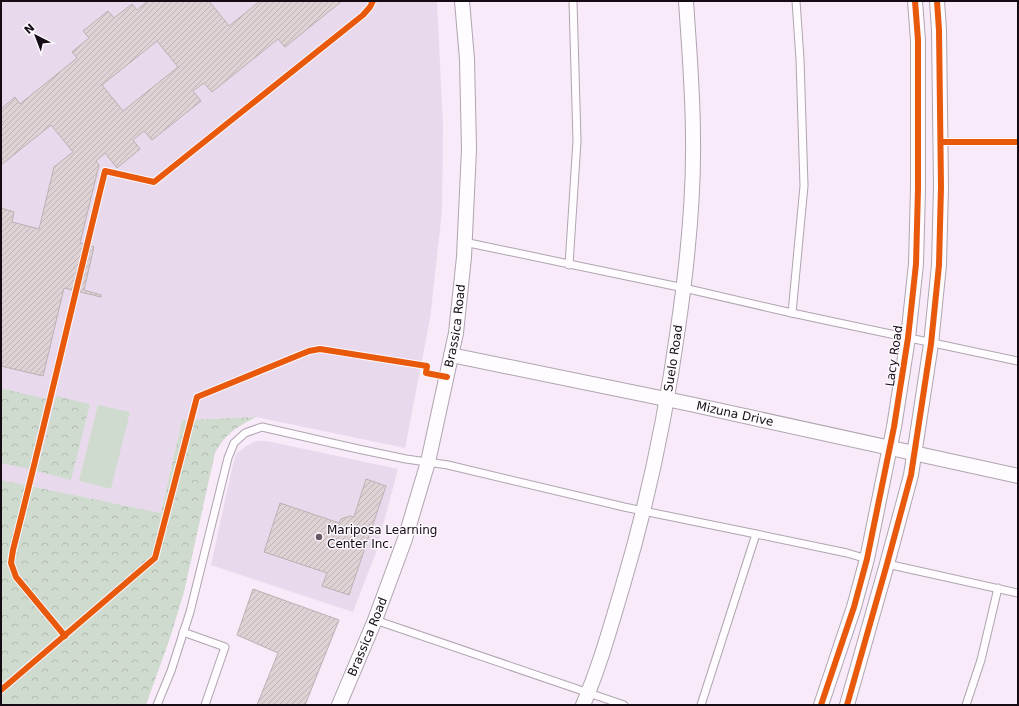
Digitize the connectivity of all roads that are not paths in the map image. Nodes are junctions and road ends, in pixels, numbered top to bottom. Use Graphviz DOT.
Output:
graph roads {
  1 [pos="462,1"];
  2 [pos="573,1"];
  3 [pos="686,1"];
  4 [pos="796,1"];
  5 [pos="915,1"];
  6 [pos="937,1"];
  7 [pos="464,242"];
  8 [pos="570,265"];
  9 [pos="684,288"];
  10 [pos="792,314"];
  11 [pos="908,338"];
  12 [pos="931,344"];
  13 [pos="451,355"];
  14 [pos="1018,361"];
  15 [pos="667,399"];
  16 [pos="890,448"];
  17 [pos="914,453"];
  18 [pos="428,462"];
  19 [pos="1018,476"];
  20 [pos="643,511"];
  21 [pos="756,534"];
  22 [pos="866,559"];
  23 [pos="887,564"];
  24 [pos="998,588"];
  25 [pos="1018,593"];
  26 [pos="376,620"];
  27 [pos="184,632"];
  28 [pos="586,699"];
  29 [pos="157,705"];
  30 [pos="205,705"];
  31 [pos="339,705"];
  32 [pos="624,705"];
  33 [pos="701,705"];
  34 [pos="822,705"];
  35 [pos="847,705"];
  36 [pos="966,705"];
  1 -- 7 [label="street, Brassica Road"];
  2 -- 8 [label="lane"];
  3 -- 9 [label="street, Suelo Road"];
  4 -- 10 [label="lane"];
  5 -- 11 [label="street, Lacy Road"];
  6 -- 12 [label="street"];
  7 -- 8 [label="lane"];
  7 -- 13 [label="street, Brassica Road"];
  8 -- 9 [label="lane"];
  9 -- 10 [label="lane"];
  9 -- 15 [label="street, Suelo Road"];
  10 -- 11 [label="lane"];
  11 -- 12 [label="lane"];
  11 -- 16 [label="street, Lacy Road"];
  12 -- 14 [label="lane"];
  12 -- 17 [label="street"];
  13 -- 15 [label="street, Mizuna Drive"];
  13 -- 18 [label="street, Brassica Road"];
  15 -- 16 [label="street, Mizuna Drive"];
  15 -- 20 [label="street, Suelo Road"];
  16 -- 17 [label="street, Mizuna Drive"];
  16 -- 22 [label="street, Lacy Road"];
  17 -- 19 [label="street, Mizuna Drive"];
  17 -- 23 [label="street"];
  18 -- 20 [label="lane"];
  18 -- 26 [label="street, Brassica Road"];
  18 -- 27 [label="lane"];
  20 -- 21 [label="lane"];
  20 -- 28 [label="street, Suelo Road"];
  21 -- 22 [label="lane"];
  21 -- 33 [label="lane"];
  22 -- 34 [label="street, Lacy Road"];
  23 -- 24 [label="lane"];
  23 -- 35 [label="street"];
  24 -- 25 [label="lane"];
  24 -- 36 [label="lane"];
  26 -- 28 [label="lane"];
  26 -- 31 [label="street, Brassica Road"];
  27 -- 29 [label="lane"];
  27 -- 30 [label="lane"];
  28 -- 32 [label="lane"];
}
